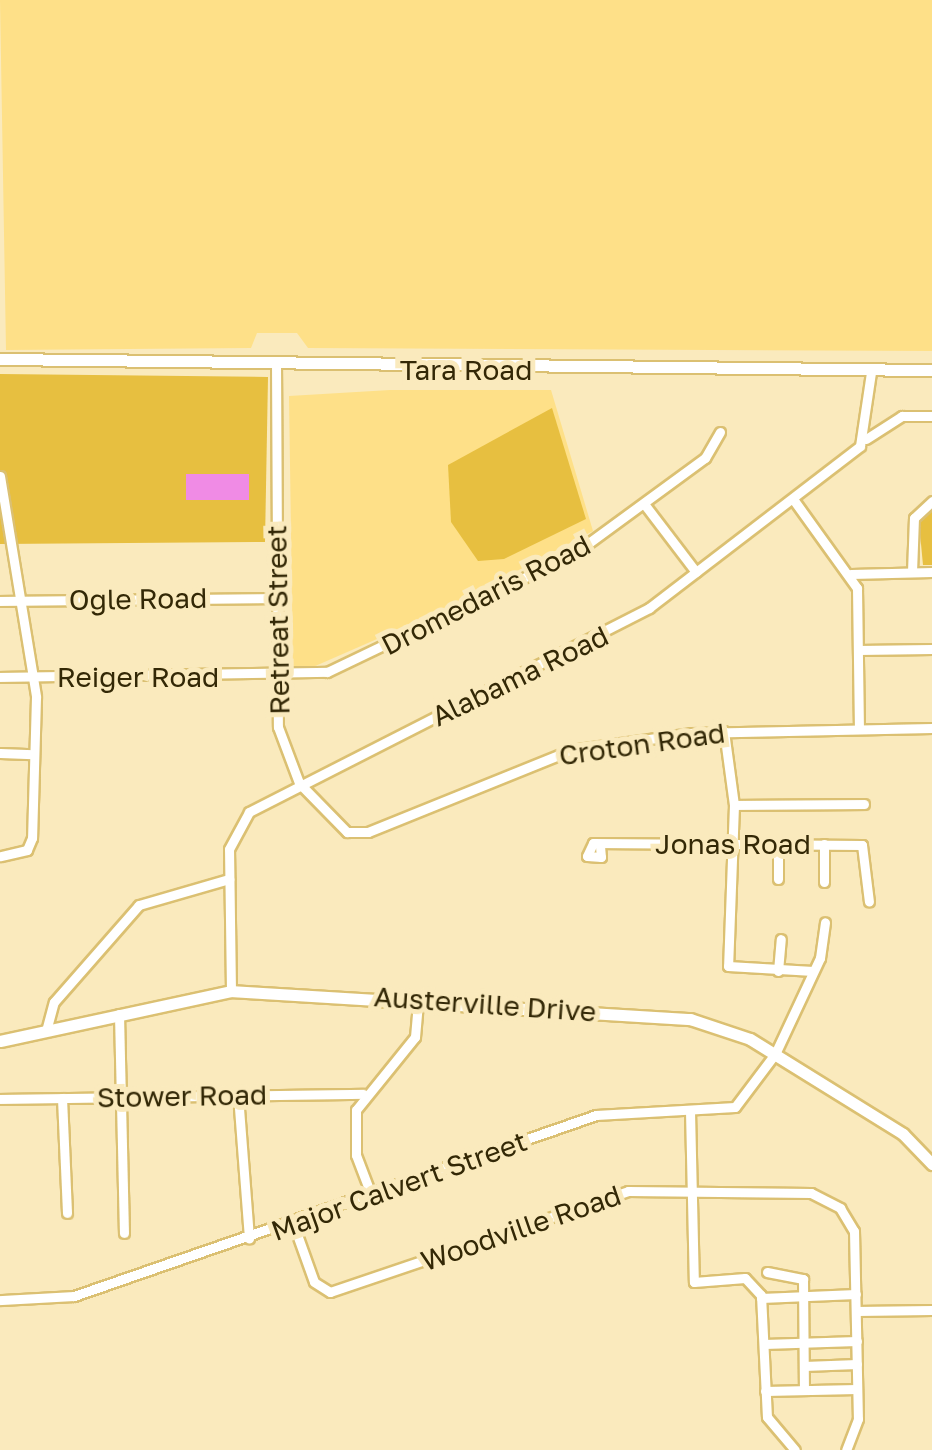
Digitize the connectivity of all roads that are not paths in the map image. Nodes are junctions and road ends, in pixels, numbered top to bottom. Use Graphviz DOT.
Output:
graph roads {
  1 [pos="0,359"];
  2 [pos="276,362"];
  3 [pos="932,370"];
  4 [pos="871,372"];
  5 [pos="932,416"];
  6 [pos="720,432"];
  7 [pos="866,439"];
  8 [pos="0,476"];
  9 [pos="793,499"];
  10 [pos="932,501"];
  11 [pos="645,505"];
  12 [pos="696,572"];
  13 [pos="912,572"];
  14 [pos="932,572"];
  15 [pos="852,574"];
  16 [pos="276,598"];
  17 [pos="0,601"];
  18 [pos="22,601"];
  19 [pos="858,650"];
  20 [pos="932,650"];
  21 [pos="275,676"];
  22 [pos="0,677"];
  23 [pos="33,677"];
  24 [pos="859,728"];
  25 [pos="932,728"];
  26 [pos="724,731"];
  27 [pos="0,753"];
  28 [pos="32,754"];
  29 [pos="299,784"];
  30 [pos="864,804"];
  31 [pos="734,805"];
  32 [pos="368,832"];
  33 [pos="730,844"];
  34 [pos="778,844"];
  35 [pos="824,844"];
  36 [pos="600,846"];
  37 [pos="0,856"];
  38 [pos="229,879"];
  39 [pos="778,879"];
  40 [pos="824,882"];
  41 [pos="870,902"];
  42 [pos="825,922"];
  43 [pos="780,939"];
  44 [pos="784,971"];
  45 [pos="813,971"];
  46 [pos="231,991"];
  47 [pos="800,995"];
  48 [pos="418,999"];
  49 [pos="118,1014"];
  50 [pos="46,1031"];
  51 [pos="0,1041"];
  52 [pos="775,1054"];
  53 [pos="363,1094"];
  54 [pos="238,1095"];
  55 [pos="121,1097"];
  56 [pos="62,1098"];
  57 [pos="0,1099"];
  58 [pos="690,1110"];
  59 [pos="932,1164"];
  60 [pos="691,1187"];
  61 [pos="372,1196"];
  62 [pos="68,1213"];
  63 [pos="294,1226"];
  64 [pos="124,1233"];
  65 [pos="249,1239"];
  66 [pos="766,1272"];
  67 [pos="856,1294"];
  68 [pos="803,1296"];
  69 [pos="762,1298"];
  70 [pos="0,1300"];
  71 [pos="932,1310"];
  72 [pos="856,1311"];
  73 [pos="856,1340"];
  74 [pos="804,1342"];
  75 [pos="764,1344"];
  76 [pos="857,1364"];
  77 [pos="804,1366"];
  78 [pos="858,1389"];
  79 [pos="804,1390"];
  80 [pos="765,1391"];
  81 [pos="795,1450"];
  82 [pos="846,1450"];
  1 -- 2 [label="street, Tara Road"];
  2 -- 4 [label="street, Tara Road"];
  2 -- 16 [label="street, Retreat Street"];
  3 -- 4 [label="street, Tara Road"];
  4 -- 7 [label="street"];
  5 -- 7 [label="street, Alabama Road"];
  6 -- 11 [label="street, Dromedaris Road"];
  7 -- 9 [label="street, Alabama Road"];
  8 -- 18 [label="street"];
  9 -- 12 [label="street, Alabama Road"];
  9 -- 15 [label="street"];
  10 -- 13 [label="street"];
  11 -- 12 [label="street"];
  11 -- 21 [label="street, Dromedaris Road"];
  12 -- 29 [label="street, Alabama Road"];
  13 -- 14 [label="street"];
  13 -- 15 [label="street"];
  15 -- 19 [label="street"];
  16 -- 18 [label="street, Ogle Road"];
  16 -- 21 [label="street, Retreat Street"];
  17 -- 18 [label="street, Ogle Road"];
  18 -- 23 [label="street"];
  19 -- 20 [label="street"];
  19 -- 24 [label="street"];
  21 -- 23 [label="street, Reiger Road"];
  21 -- 29 [label="street, Retreat Street"];
  22 -- 23 [label="street, Reiger Road"];
  23 -- 28 [label="street"];
  24 -- 25 [label="street, Croton Road"];
  24 -- 26 [label="street, Croton Road"];
  26 -- 31 [label="street"];
  26 -- 32 [label="street, Croton Road"];
  27 -- 28 [label="street"];
  28 -- 37 [label="street"];
  29 -- 32 [label="street, Retreat Street"];
  29 -- 38 [label="street, Alabama Road"];
  30 -- 31 [label="street"];
  31 -- 33 [label="street"];
  33 -- 34 [label="street, Jonas Road"];
  33 -- 36 [label="street, Jonas Road"];
  33 -- 44 [label="street"];
  34 -- 35 [label="street, Jonas Road"];
  34 -- 39 [label="street"];
  35 -- 40 [label="street"];
  35 -- 41 [label="street, Jonas Road"];
  38 -- 46 [label="street, Alabama Road"];
  38 -- 50 [label="street"];
  42 -- 45 [label="street, Major Calvert Street"];
  43 -- 44 [label="street"];
  44 -- 45 [label="street"];
  44 -- 47 [label="street"];
  45 -- 47 [label="street, Major Calvert Street"];
  46 -- 48 [label="street, Austerville Drive"];
  46 -- 49 [label="street, Austerville Drive"];
  47 -- 52 [label="street, Major Calvert Street"];
  48 -- 52 [label="street, Austerville Drive"];
  48 -- 53 [label="street"];
  49 -- 50 [label="street, Austerville Drive"];
  49 -- 55 [label="street"];
  50 -- 51 [label="street, Austerville Drive"];
  52 -- 58 [label="street, Major Calvert Street"];
  52 -- 59 [label="street, Austerville Drive"];
  53 -- 54 [label="street, Stower Road"];
  53 -- 61 [label="street"];
  54 -- 55 [label="street, Stower Road"];
  54 -- 65 [label="street"];
  55 -- 56 [label="street, Stower Road"];
  55 -- 64 [label="street"];
  56 -- 57 [label="street, Stower Road"];
  56 -- 62 [label="street"];
  58 -- 60 [label="street"];
  58 -- 61 [label="street, Major Calvert Street"];
  60 -- 63 [label="street, Woodville Road"];
  60 -- 67 [label="street, Woodville Road"];
  60 -- 69 [label="street"];
  61 -- 63 [label="street, Major Calvert Street"];
  63 -- 65 [label="street, Major Calvert Street"];
  65 -- 70 [label="street, Major Calvert Street"];
  66 -- 68 [label="street"];
  67 -- 68 [label="street"];
  67 -- 72 [label="street, Woodville Road"];
  68 -- 69 [label="street"];
  68 -- 74 [label="street"];
  69 -- 75 [label="street"];
  71 -- 72 [label="street"];
  72 -- 73 [label="street, Woodville Road"];
  73 -- 74 [label="street"];
  73 -- 76 [label="street, Woodville Road"];
  74 -- 75 [label="street"];
  74 -- 77 [label="street"];
  75 -- 80 [label="street"];
  76 -- 77 [label="street"];
  76 -- 78 [label="street, Woodville Road"];
  77 -- 79 [label="street"];
  78 -- 79 [label="street"];
  78 -- 82 [label="street, Woodville Road"];
  79 -- 80 [label="street"];
  80 -- 81 [label="street"];
}
